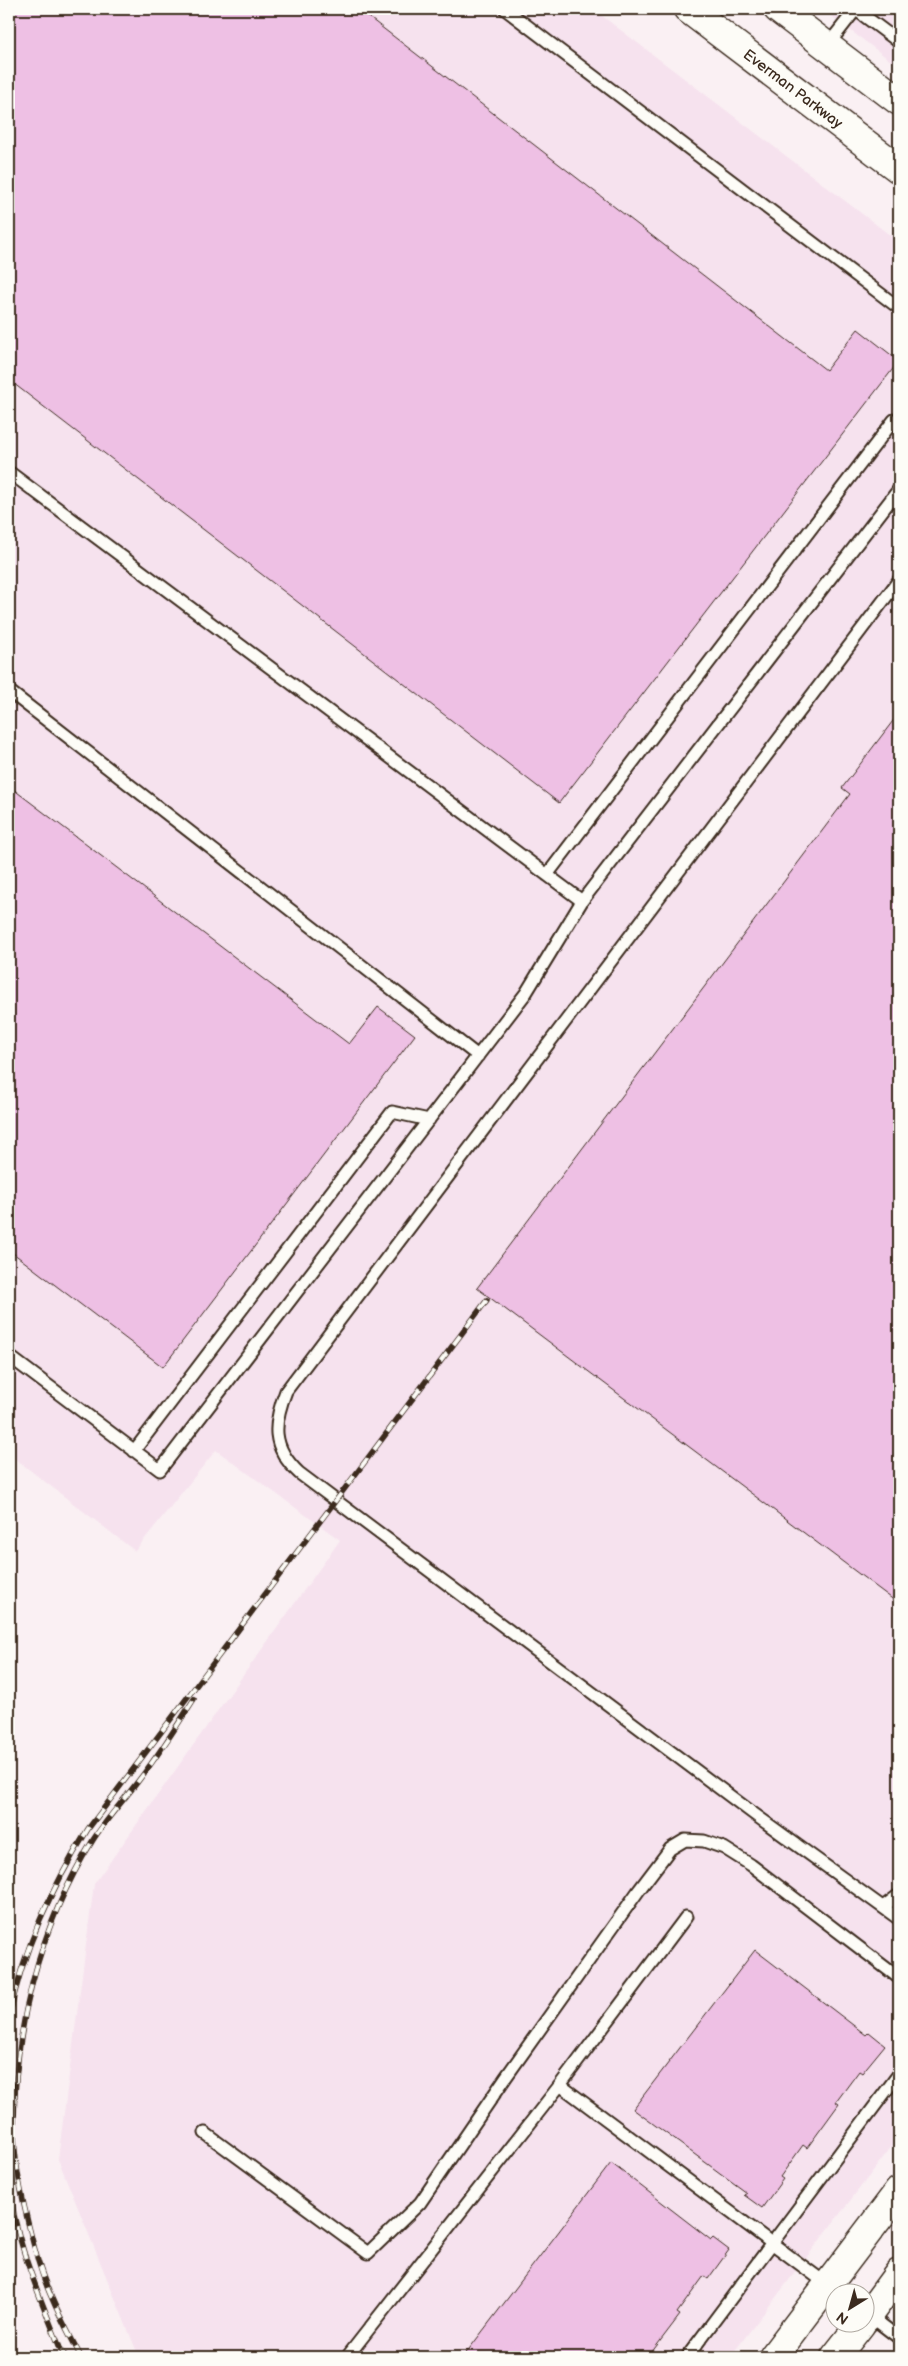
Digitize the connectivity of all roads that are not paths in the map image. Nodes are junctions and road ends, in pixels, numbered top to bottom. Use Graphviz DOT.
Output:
graph roads {
  1 [pos="505,9"];
  2 [pos="688,9"];
  3 [pos="778,9"];
  4 [pos="855,9"];
  5 [pos="899,42"];
  6 [pos="827,46"];
  7 [pos="899,101"];
  8 [pos="899,169"];
  9 [pos="899,308"];
  10 [pos="899,425"];
  11 [pos="9,472"];
  12 [pos="899,489"];
  13 [pos="899,580"];
  14 [pos="9,691"];
  15 [pos="547,875"];
  16 [pos="582,902"];
  17 [pos="478,1056"];
  18 [pos="429,1120"];
  19 [pos="9,1356"];
  20 [pos="134,1451"];
  21 [pos="899,1895"];
  22 [pos="883,1908"];
  23 [pos="686,1917"];
  24 [pos="899,1919"];
  25 [pos="899,1978"];
  26 [pos="898,2075"];
  27 [pos="560,2085"];
  28 [pos="205,2133"];
  29 [pos="899,2191"];
  30 [pos="773,2244"];
  31 [pos="899,2273"];
  32 [pos="827,2284"];
  33 [pos="837,2284"];
  34 [pos="826,2298"];
  35 [pos="876,2303"];
  36 [pos="876,2324"];
  37 [pos="853,2334"];
  38 [pos="899,2338"];
  39 [pos="347,2357"];
  40 [pos="687,2357"];
  41 [pos="773,2357"];
  42 [pos="836,2357"];
  1 -- 9 [label="lane"];
  2 -- 8 [label="main road, Everman Parkway"];
  3 -- 6 [label="main road"];
  4 -- 5 [label="lane"];
  4 -- 6 [label="lane"];
  6 -- 7 [label="main road"];
  10 -- 15 [label="lane"];
  11 -- 15 [label="lane"];
  12 -- 16 [label="lane"];
  13 -- 22 [label="lane"];
  14 -- 17 [label="lane"];
  15 -- 16 [label="lane"];
  16 -- 17 [label="lane"];
  17 -- 18 [label="lane"];
  18 -- 20 [label="lane"];
  18 -- 20 [label="lane"];
  19 -- 20 [label="lane"];
  21 -- 22 [label="lane"];
  22 -- 24 [label="lane"];
  23 -- 27 [label="lane"];
  25 -- 28 [label="lane"];
  26 -- 30 [label="lane"];
  27 -- 30 [label="lane"];
  27 -- 39 [label="lane"];
  29 -- 33 [label="main road"];
  30 -- 32 [label="lane"];
  30 -- 40 [label="lane"];
  31 -- 35 [label="main road"];
  34 -- 41 [label="main road"];
  36 -- 38 [label="lane"];
  37 -- 42 [label="main road"];
}
